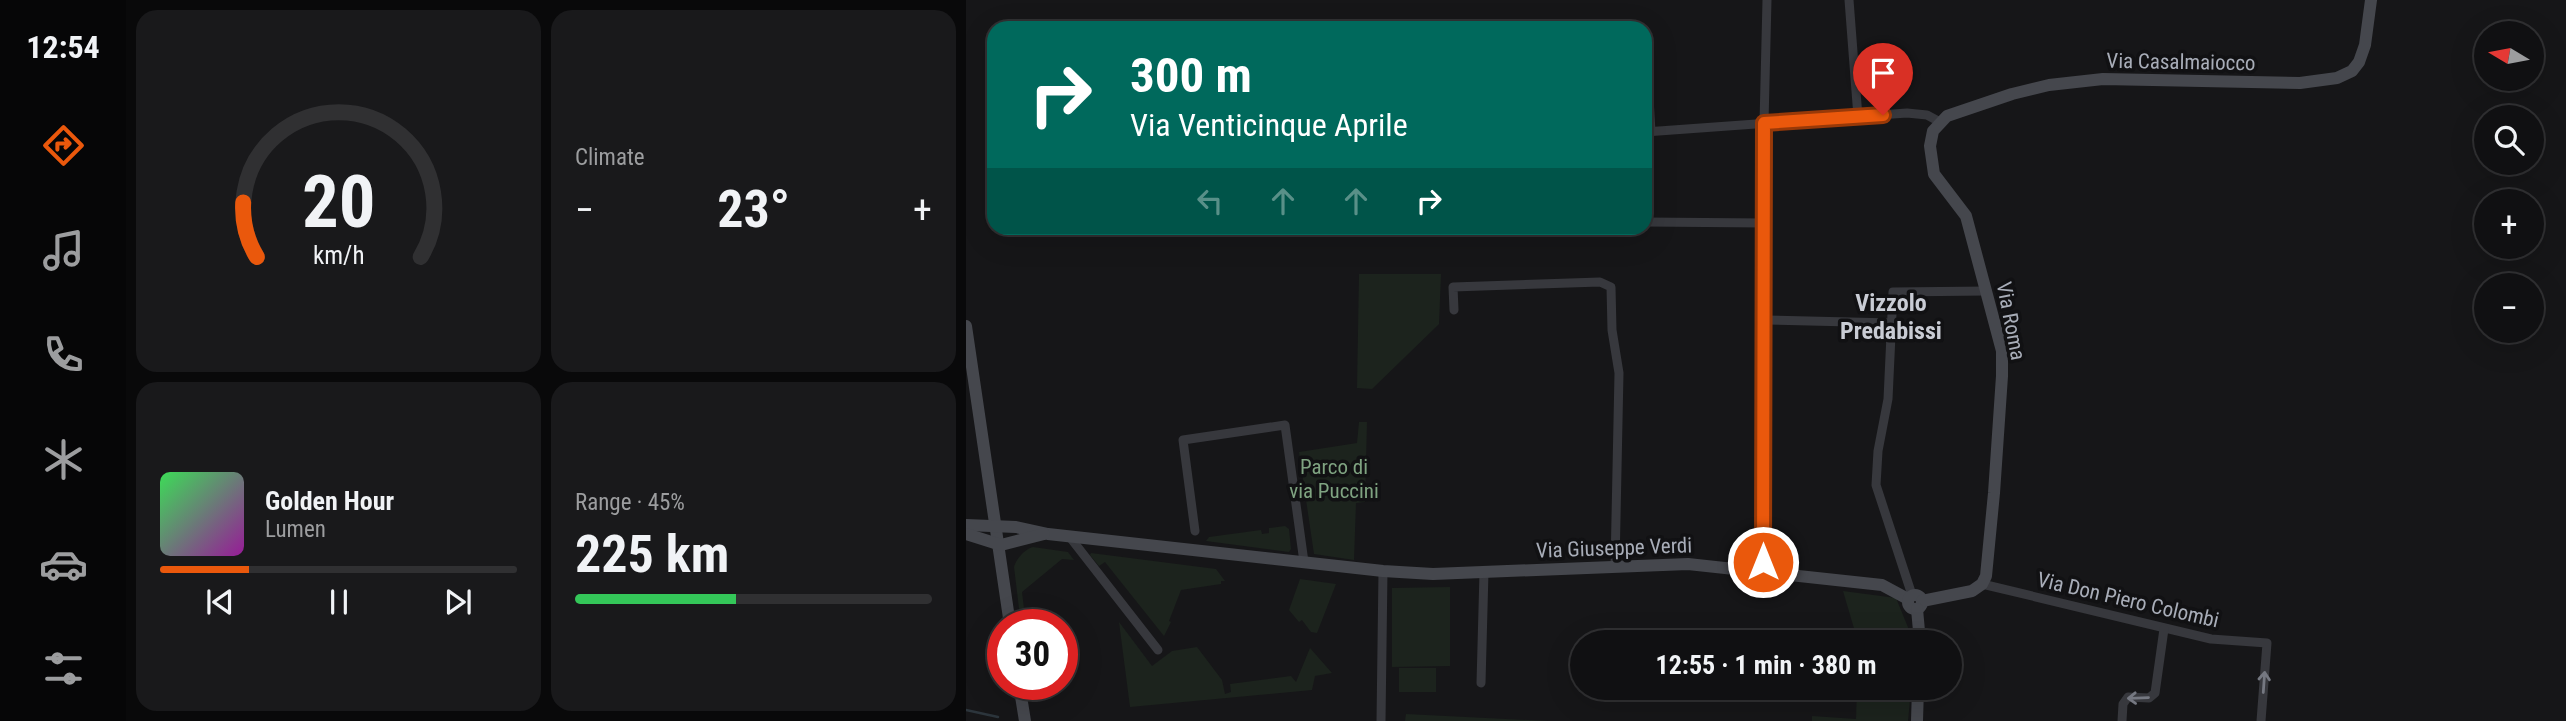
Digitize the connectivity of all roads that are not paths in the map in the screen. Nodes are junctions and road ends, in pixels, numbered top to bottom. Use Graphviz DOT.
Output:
graph roads {
  1 [pos="1767,0"];
  2 [pos="1849,0"];
  3 [pos="2371,0"];
  4 [pos="1858,117"];
  5 [pos="1940,122"];
  6 [pos="1764,123"];
  7 [pos="1652,132"];
  8 [pos="1652,222"];
  9 [pos="1765,223"];
  10 [pos="1987,291"];
  11 [pos="1454,310"];
  12 [pos="1765,320"];
  13 [pos="1892,323"];
  14 [pos="966,326"];
  15 [pos="966,525"];
  16 [pos="995,525"];
  17 [pos="1195,531"];
  18 [pos="966,534"];
  19 [pos="1048,534"];
  20 [pos="1069,536"];
  21 [pos="998,545"];
  22 [pos="1304,562"];
  23 [pos="1615,566"];
  24 [pos="1383,571"];
  25 [pos="1763,571"];
  26 [pos="1484,572"];
  27 [pos="1982,584"];
  28 [pos="1915,601"];
  29 [pos="1008,609"];
  30 [pos="2164,629"];
  31 [pos="1919,630"];
  32 [pos="1158,650"];
  33 [pos="1481,683"];
  34 [pos="1022,700"];
  35 [pos="1918,700"];
  36 [pos="1025,721"];
  37 [pos="1381,721"];
  38 [pos="1917,721"];
  39 [pos="2122,721"];
  40 [pos="2261,721"];
  1 -- 6 [label="street"];
  2 -- 4 [label="street"];
  3 -- 5 [label="street, Via Casalmaiocco"];
  4 -- 5 [label="street"];
  4 -- 6 [label="street"];
  5 -- 10 [label="street, Via Roma"];
  6 -- 7 [label="street"];
  6 -- 9 [label="street"];
  8 -- 9 [label="street"];
  9 -- 12 [label="street"];
  10 -- 13 [label="street"];
  10 -- 27 [label="street, Via Roma"];
  11 -- 23 [label="street"];
  12 -- 13 [label="street"];
  12 -- 25 [label="street"];
  13 -- 28 [label="street"];
  14 -- 16 [label="street"];
  15 -- 16 [label="street"];
  16 -- 19 [label="street"];
  16 -- 21 [label="street"];
  17 -- 22 [label="street"];
  18 -- 21 [label="street"];
  19 -- 20 [label="street, Via Giuseppe Verdi"];
  19 -- 21 [label="street"];
  20 -- 22 [label="street, Via Giuseppe Verdi"];
  20 -- 32 [label="street"];
  21 -- 29 [label="street"];
  22 -- 24 [label="street, Via Giuseppe Verdi"];
  23 -- 25 [label="street, Via Giuseppe Verdi"];
  23 -- 26 [label="street, Via Giuseppe Verdi"];
  24 -- 26 [label="street, Via Giuseppe Verdi"];
  24 -- 37 [label="street"];
  25 -- 28 [label="street, Via Giuseppe Verdi"];
  26 -- 33 [label="street"];
  27 -- 28 [label="street"];
  27 -- 30 [label="street, Via Don Piero Colombi"];
  28 -- 31 [label="street"];
  30 -- 39 [label="street, one-way"];
  40 -- 30 [label="street, Via Don Piero Colombi, one-way"];
  34 -- 36 [label="street"];
  35 -- 38 [label="street"];
}
